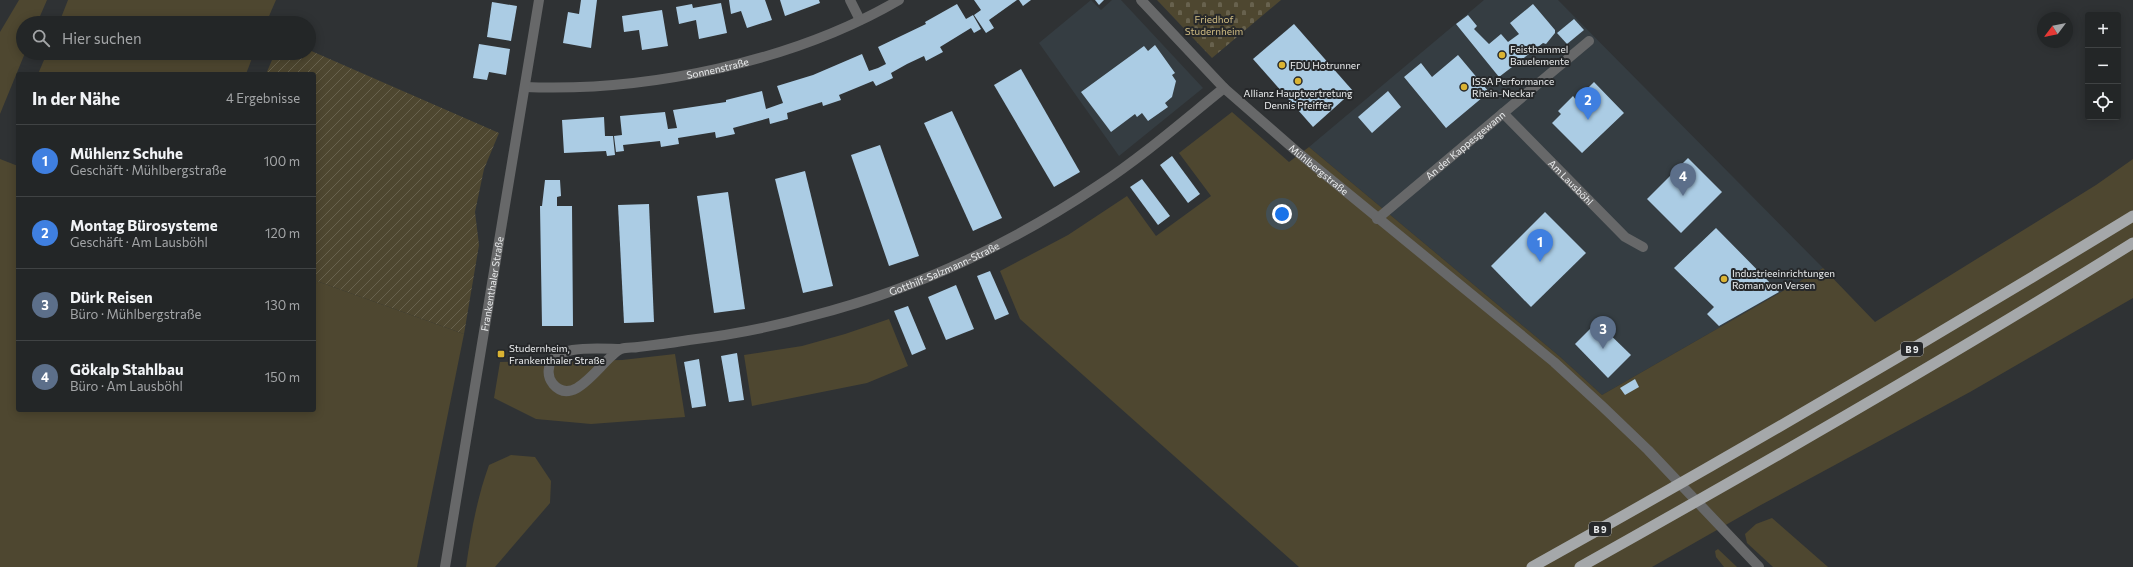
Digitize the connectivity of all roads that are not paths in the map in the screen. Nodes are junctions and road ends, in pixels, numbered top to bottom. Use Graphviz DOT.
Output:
graph roads {
  1 [pos="540,0"];
  2 [pos="850,0"];
  3 [pos="899,0"];
  4 [pos="1141,0"];
  5 [pos="860,20"];
  6 [pos="1589,41"];
  7 [pos="525,87"];
  8 [pos="1224,88"];
  9 [pos="1503,113"];
  10 [pos="2133,216"];
  11 [pos="1378,219"];
  12 [pos="2133,243"];
  13 [pos="1643,247"];
  14 [pos="621,349"];
  15 [pos="446,567"];
  16 [pos="1532,567"];
  17 [pos="1580,567"];
  18 [pos="1759,567"];
  1 -- 7 [label="street, Frankenthaler Straße"];
  2 -- 5 [label="street"];
  3 -- 5 [label="street, Sonnenstraße"];
  4 -- 8 [label="street, Mühlbergstraße"];
  5 -- 7 [label="street, Sonnenstraße"];
  6 -- 9 [label="street, An der Kappesgewann"];
  7 -- 15 [label="street, Frankenthaler Straße"];
  8 -- 11 [label="street, Mühlbergstraße"];
  8 -- 14 [label="street, Gotthilf-Salzmann-Straße"];
  9 -- 11 [label="street, An der Kappesgewann"];
  9 -- 13 [label="street, Am Lausböhl"];
  10 -- 16 [label="highway, B 9"];
  11 -- 18 [label="street, Mühlbergstraße"];
  12 -- 17 [label="highway, B 9"];
  14 -- 14 [label="street, Gotthilf-Salzmann-Straße"];
}
